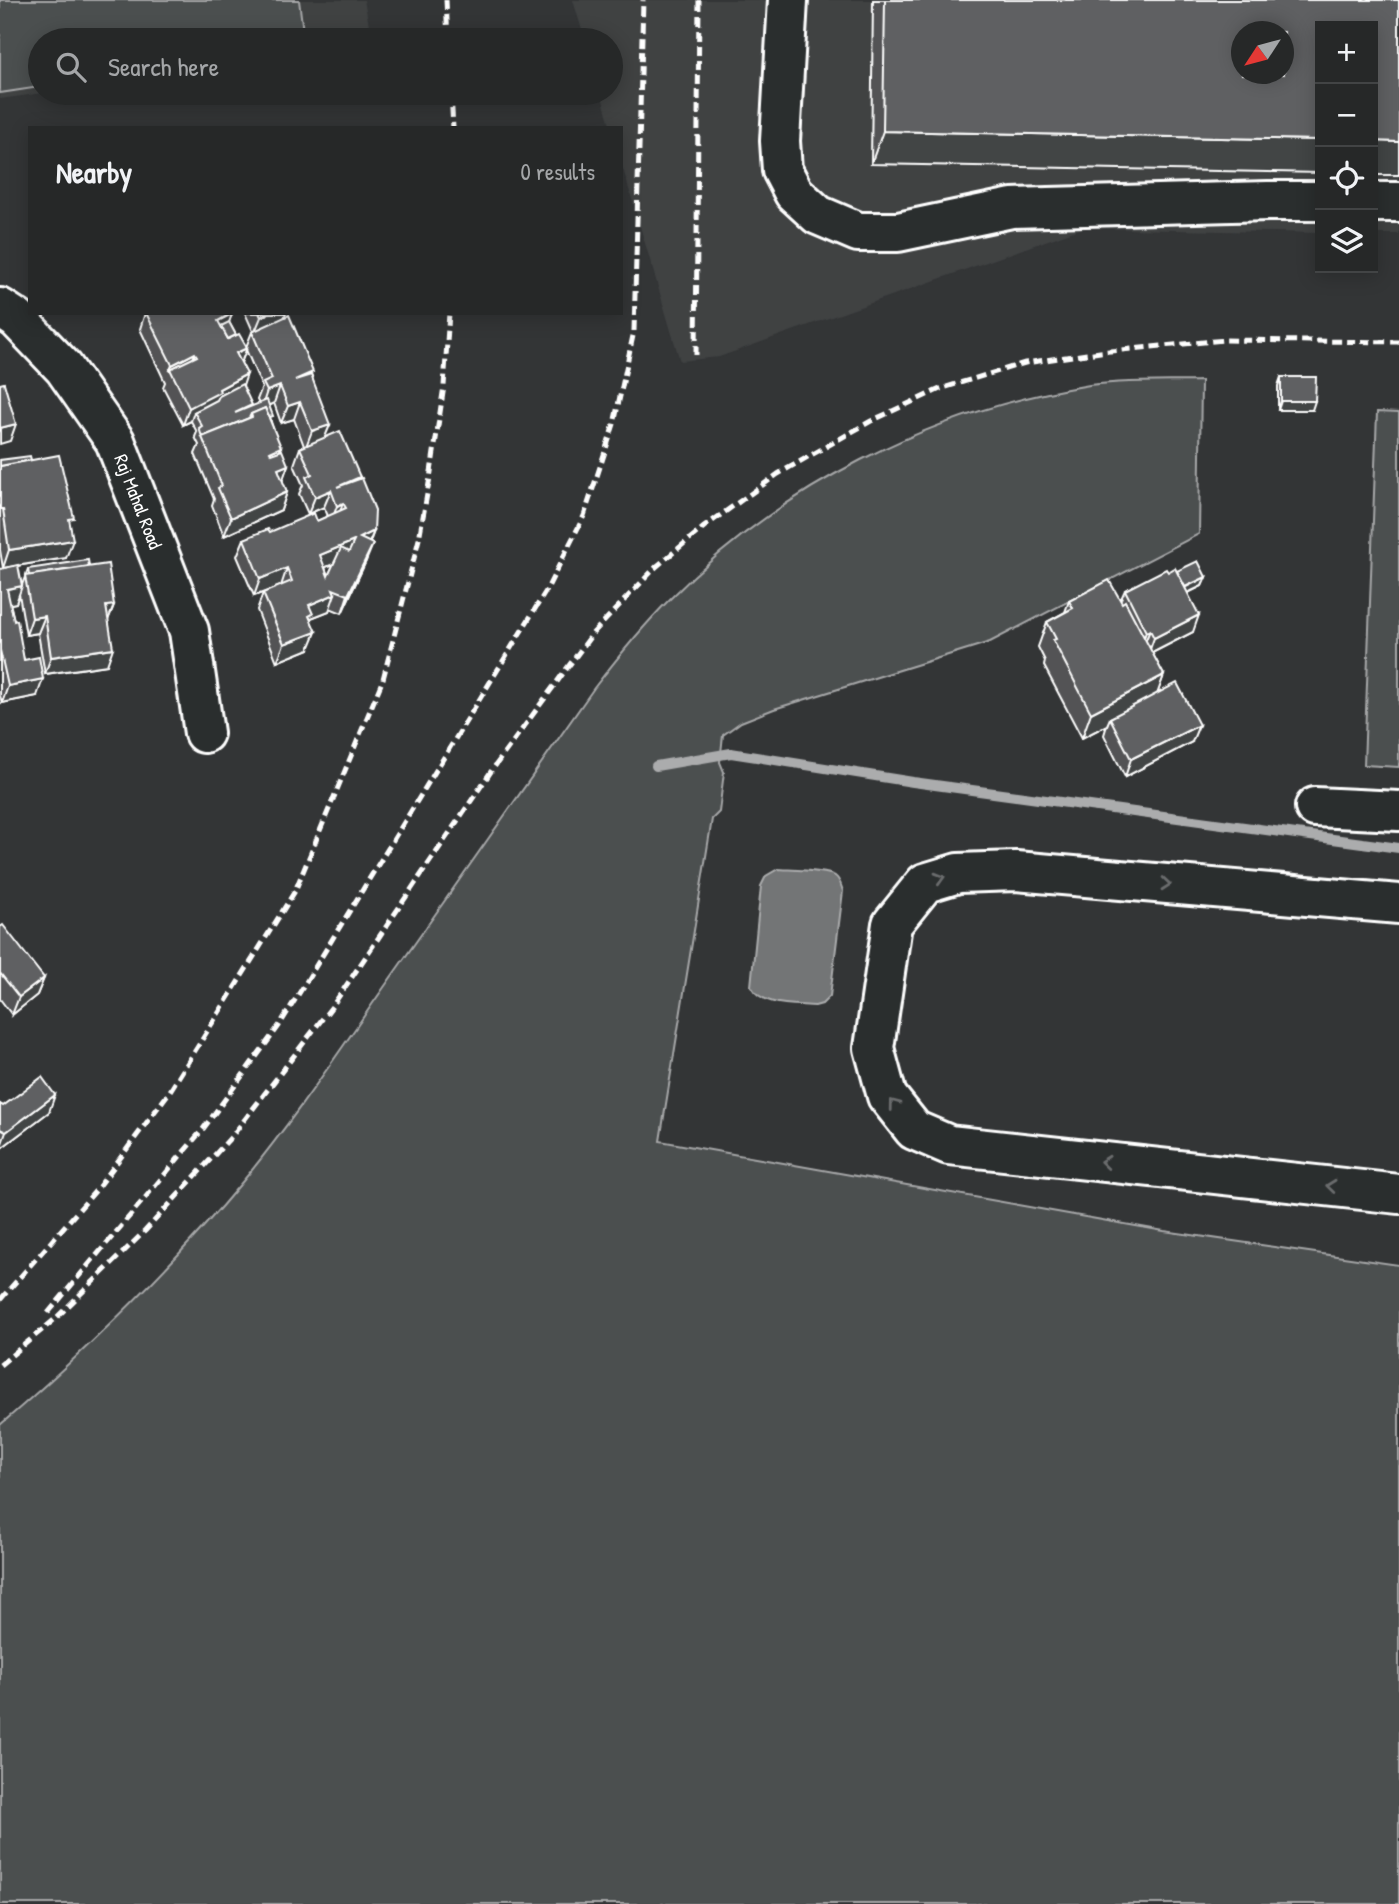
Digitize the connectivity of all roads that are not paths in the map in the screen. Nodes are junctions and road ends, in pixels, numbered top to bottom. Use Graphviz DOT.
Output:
graph roads {
  1 [pos="789,0"];
  2 [pos="1315,201"];
  3 [pos="1378,202"];
  4 [pos="1399,202"];
  5 [pos="0,307"];
  6 [pos="204,733"];
  7 [pos="1315,807"];
  8 [pos="1399,811"];
  9 [pos="1399,904"];
  10 [pos="1399,1194"];
  1 -- 2 [label="street"];
  3 -- 4 [label="street"];
  5 -- 6 [label="street, Raj Mahal Road"];
  7 -- 8 [label="street"];
  10 -- 9 [label="street, one-way"];
}
